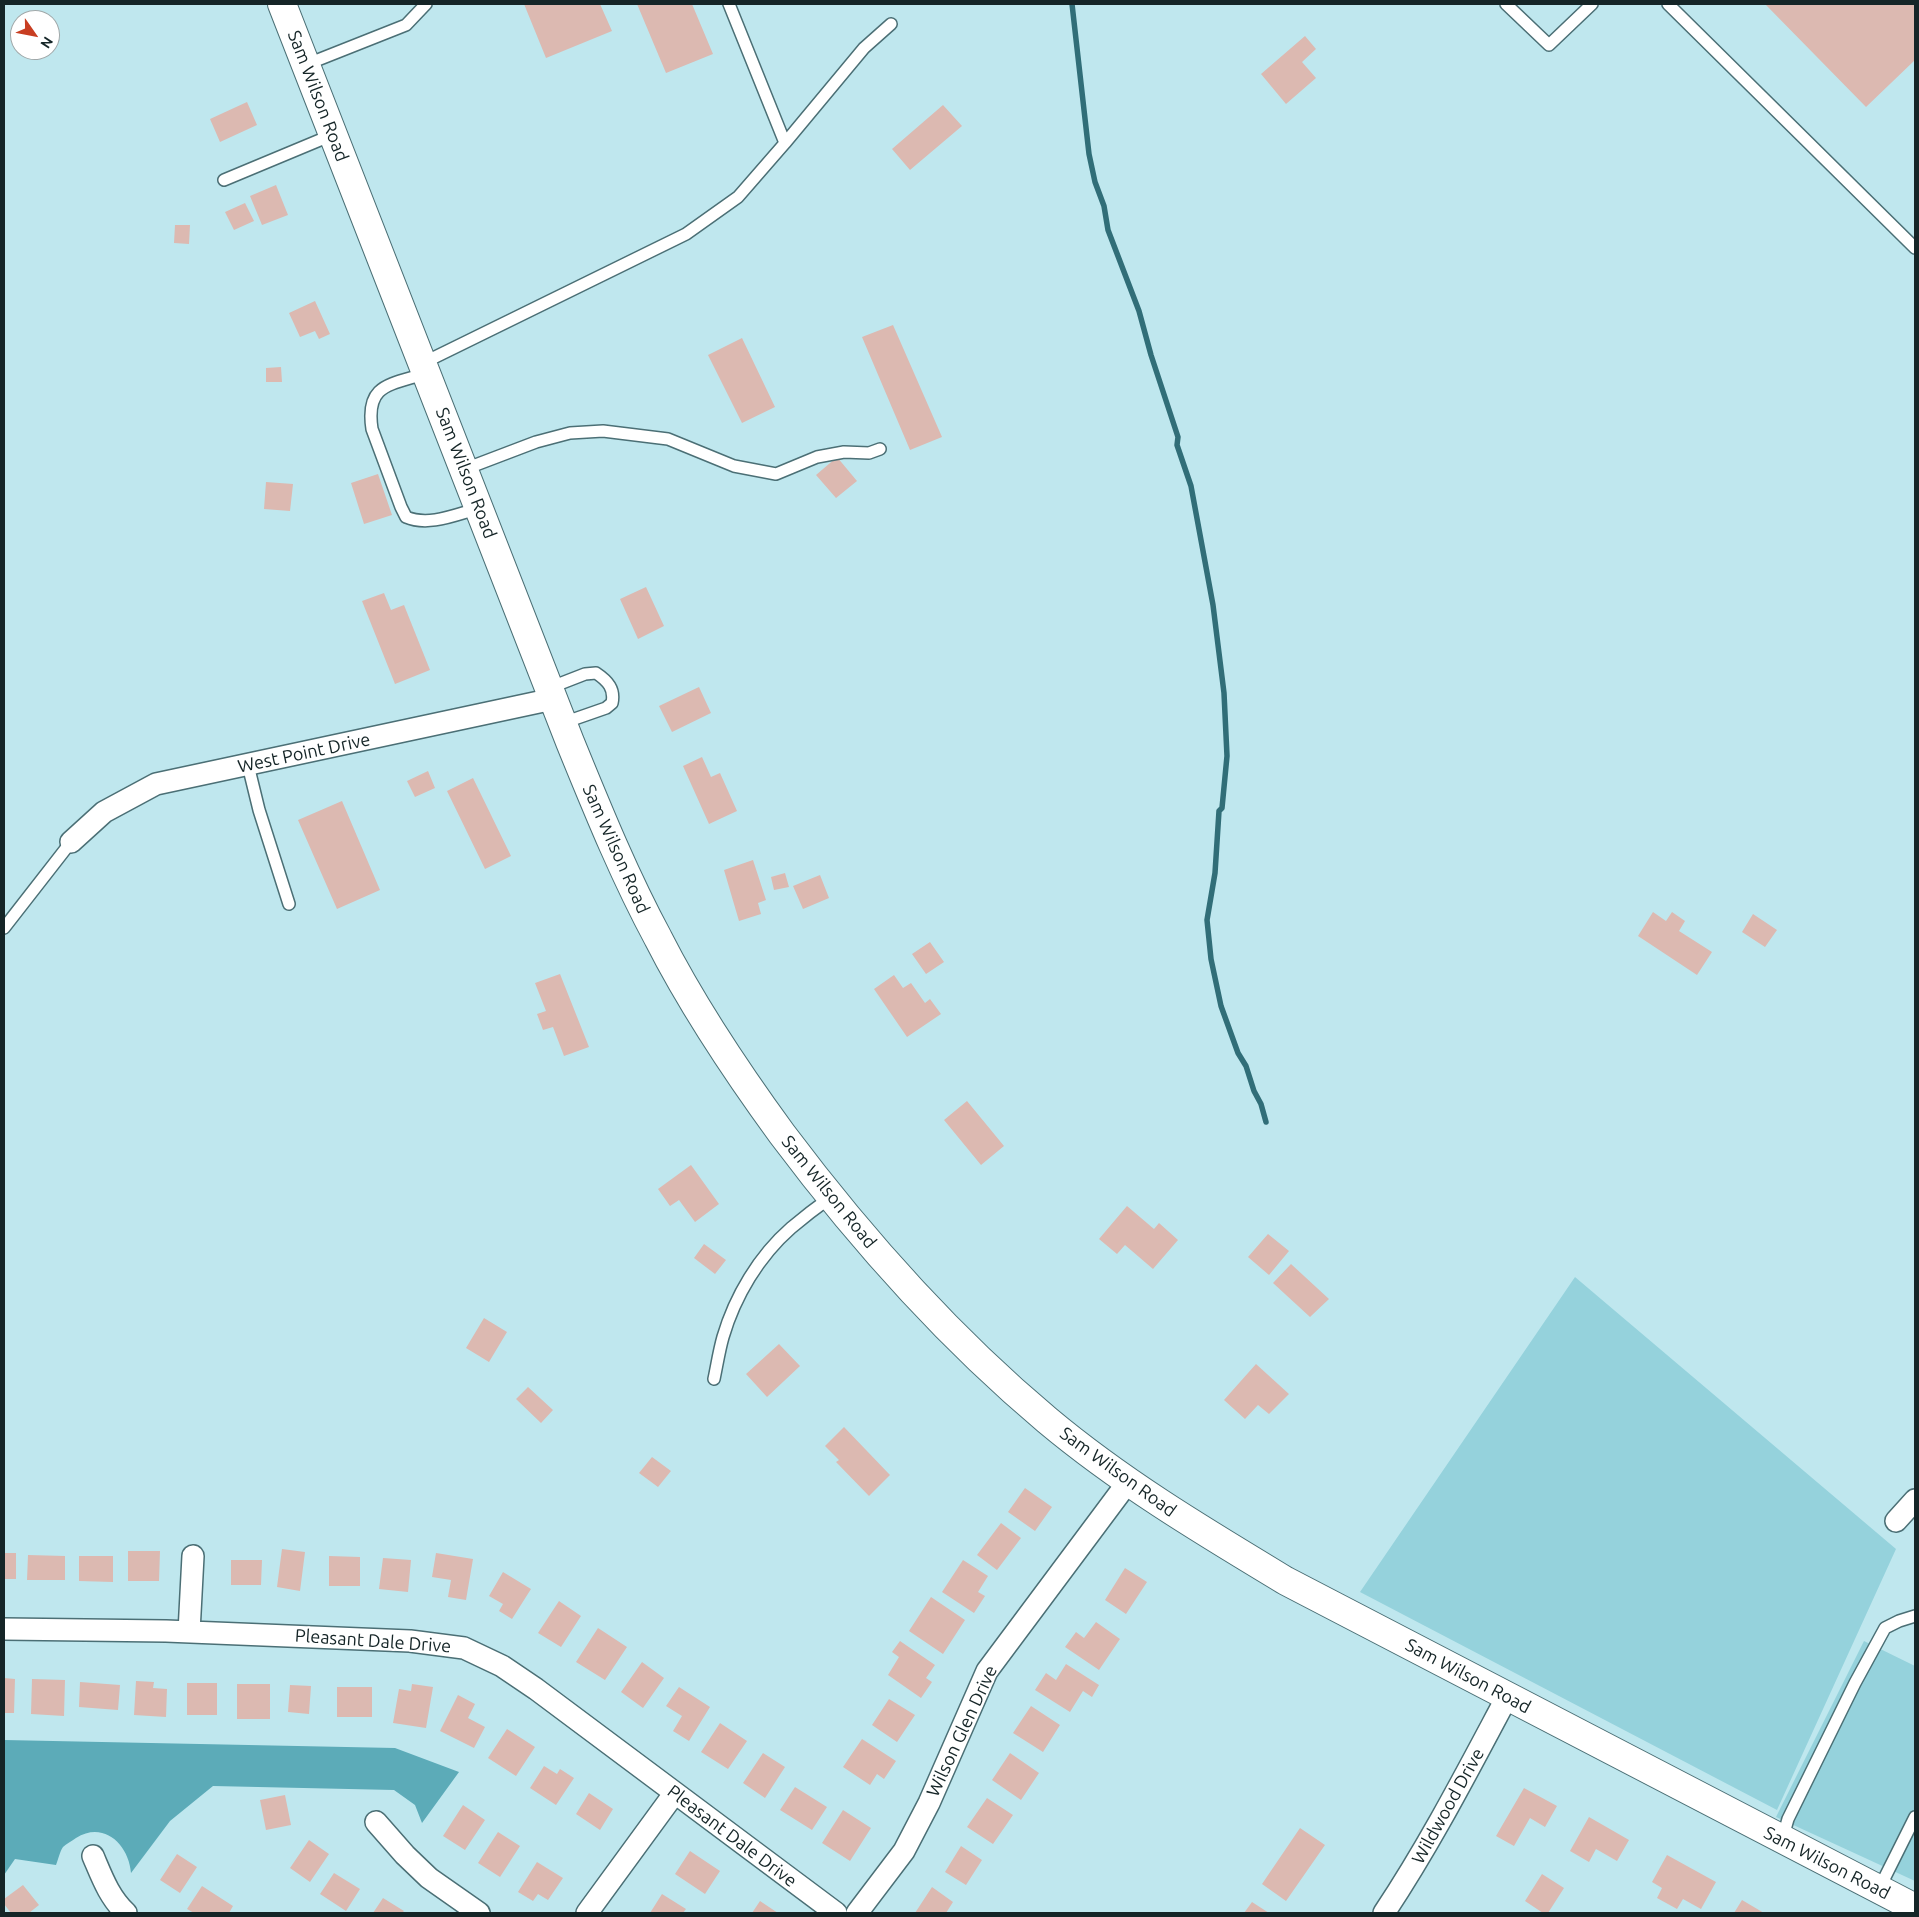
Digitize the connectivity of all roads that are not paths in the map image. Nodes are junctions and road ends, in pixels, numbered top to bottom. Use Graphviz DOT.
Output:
graph roads {
  1 [pos="282,4"];
  2 [pos="426,4"];
  3 [pos="729,4"];
  4 [pos="1506,4"];
  5 [pos="1592,4"];
  6 [pos="1668,4"];
  7 [pos="892,24"];
  8 [pos="305,65"];
  9 [pos="332,134"];
  10 [pos="785,143"];
  11 [pos="224,180"];
  12 [pos="1915,248"];
  13 [pos="425,368"];
  14 [pos="880,449"];
  15 [pos="465,469"];
  16 [pos="480,508"];
  17 [pos="555,703"];
  18 [pos="248,765"];
  19 [pos="71,842"];
  20 [pos="288,904"];
  21 [pos="4,928"];
  22 [pos="830,1197"];
  23 [pos="714,1379"];
  24 [pos="1128,1482"];
  25 [pos="1915,1500"];
  26 [pos="1896,1521"];
  27 [pos="193,1556"];
  28 [pos="1915,1616"];
  29 [pos="4,1629"];
  30 [pos="189,1632"];
  31 [pos="1507,1697"];
  32 [pos="674,1794"];
  33 [pos="1915,1818"];
  34 [pos="376,1822"];
  35 [pos="1782,1840"];
  36 [pos="93,1856"];
  37 [pos="1878,1890"];
  38 [pos="1915,1908"];
  39 [pos="126,1913"];
  40 [pos="478,1913"];
  41 [pos="587,1913"];
  42 [pos="836,1913"];
  43 [pos="857,1913"];
  44 [pos="1384,1913"];
  1 -- 8 [label="street, Sam Wilson Road"];
  2 -- 8 [label="lane"];
  3 -- 10 [label="lane"];
  4 -- 5 [label="lane"];
  6 -- 12 [label="lane"];
  7 -- 10 [label="lane"];
  8 -- 9 [label="street, Sam Wilson Road"];
  9 -- 11 [label="lane"];
  9 -- 13 [label="street, Sam Wilson Road"];
  10 -- 13 [label="lane"];
  13 -- 15 [label="street, Sam Wilson Road"];
  13 -- 16 [label="lane"];
  14 -- 15 [label="lane"];
  15 -- 16 [label="street, Sam Wilson Road"];
  16 -- 17 [label="street, Sam Wilson Road"];
  17 -- 18 [label="street, West Point Drive"];
  17 -- 22 [label="street, Sam Wilson Road"];
  18 -- 19 [label="street, West Point Drive"];
  18 -- 20 [label="lane"];
  19 -- 21 [label="lane"];
  22 -- 23 [label="lane"];
  22 -- 24 [label="street, Sam Wilson Road"];
  24 -- 31 [label="street, Sam Wilson Road"];
  24 -- 43 [label="street, Wilson Glen Drive"];
  25 -- 26 [label="street"];
  27 -- 30 [label="street"];
  28 -- 35 [label="lane"];
  29 -- 30 [label="street, Pleasant Dale Drive"];
  30 -- 32 [label="street, Pleasant Dale Drive"];
  31 -- 35 [label="street, Sam Wilson Road"];
  31 -- 44 [label="street, Wildwood Drive"];
  32 -- 41 [label="street"];
  32 -- 42 [label="street, Pleasant Dale Drive"];
  33 -- 37 [label="lane"];
  34 -- 40 [label="street"];
  35 -- 37 [label="street, Sam Wilson Road"];
  36 -- 39 [label="street"];
  37 -- 38 [label="street, Sam Wilson Road"];
}
